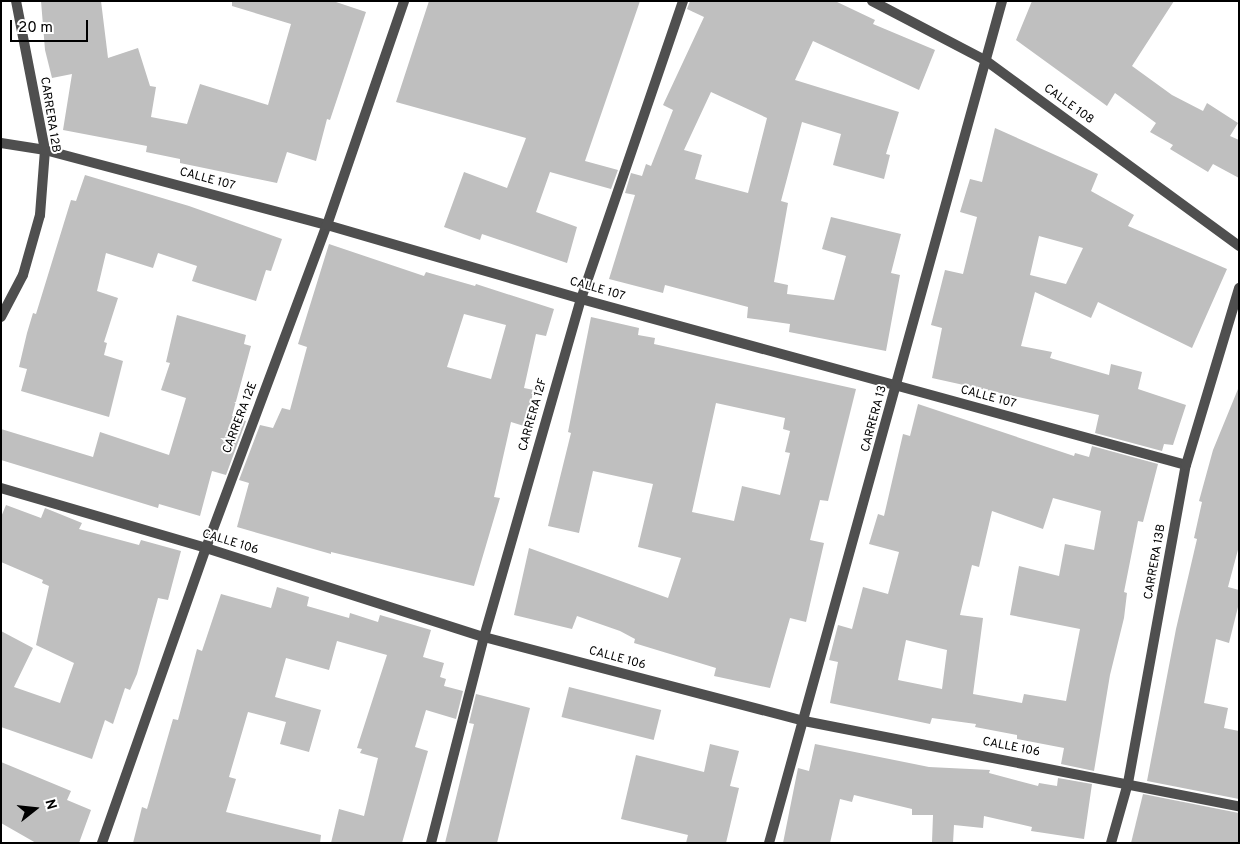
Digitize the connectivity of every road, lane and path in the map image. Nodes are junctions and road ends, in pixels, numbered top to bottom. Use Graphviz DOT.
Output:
graph roads {
  1 [pos="16,1"];
  2 [pos="404,1"];
  3 [pos="682,1"];
  4 [pos="872,1"];
  5 [pos="1002,1"];
  6 [pos="985,60"];
  7 [pos="1,143"];
  8 [pos="45,150"];
  9 [pos="327,225"];
  10 [pos="1239,246"];
  11 [pos="1239,288"];
  12 [pos="580,299"];
  13 [pos="1,317"];
  14 [pos="897,386"];
  15 [pos="1186,465"];
  16 [pos="1,488"];
  17 [pos="206,548"];
  18 [pos="484,637"];
  19 [pos="804,721"];
  20 [pos="1128,783"];
  21 [pos="1239,806"];
  22 [pos="102,843"];
  23 [pos="431,843"];
  24 [pos="769,843"];
  25 [pos="1111,843"];
  1 -- 8 [label="street, CARRERA 12B"];
  2 -- 9 [label="street, CARRERA 12E"];
  3 -- 12 [label="street, CARRERA 12F"];
  4 -- 6 [label="street, CALLE 108"];
  5 -- 6 [label="street, CARRERA 13"];
  6 -- 10 [label="street, CALLE 108"];
  6 -- 14 [label="street, CARRERA 13"];
  7 -- 8 [label="street, CALLE 107"];
  8 -- 9 [label="street, CALLE 107"];
  8 -- 13 [label="street, CARRERA 12B"];
  9 -- 12 [label="street, CALLE 107"];
  9 -- 17 [label="street, CARRERA 12E"];
  11 -- 15 [label="street, CARRERA 13B"];
  12 -- 14 [label="street, CALLE 107"];
  12 -- 18 [label="street, CARRERA 12F"];
  14 -- 15 [label="street, CALLE 107"];
  14 -- 19 [label="street, CARRERA 13"];
  15 -- 20 [label="street, CARRERA 13B"];
  16 -- 17 [label="street, CALLE 106"];
  17 -- 18 [label="street, CALLE 106"];
  17 -- 22 [label="street, CARRERA 12E"];
  18 -- 19 [label="street, CALLE 106"];
  18 -- 23 [label="street, CARRERA 12F"];
  19 -- 20 [label="street, CALLE 106"];
  19 -- 24 [label="street, CARRERA 13"];
  20 -- 21 [label="street, CALLE 106"];
  20 -- 25 [label="street, CARRERA 13B"];
}
